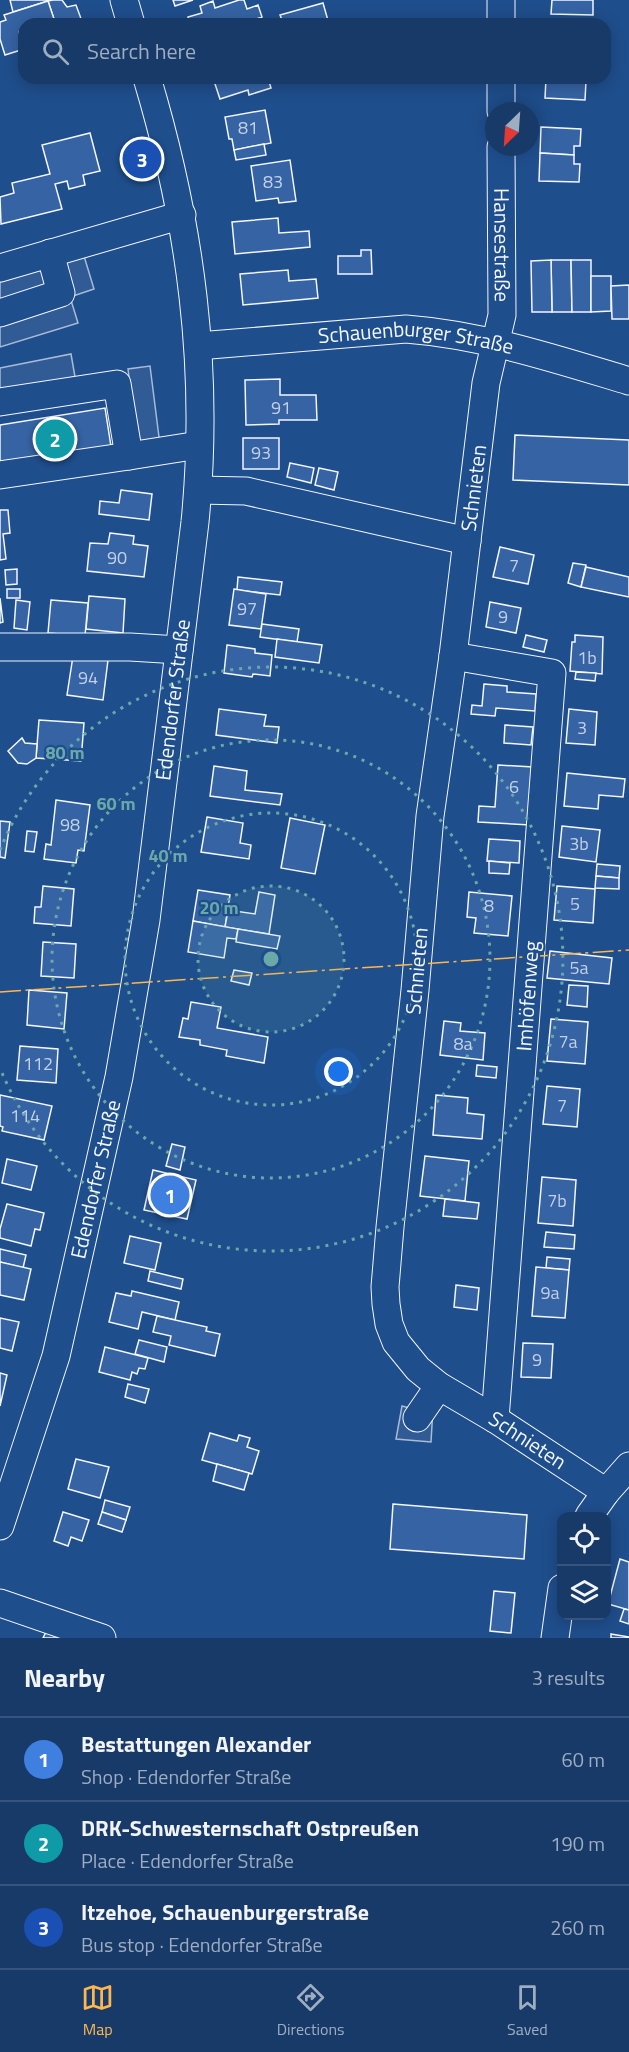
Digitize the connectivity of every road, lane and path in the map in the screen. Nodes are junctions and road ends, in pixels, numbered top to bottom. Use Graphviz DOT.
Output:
graph roads {
  1 [pos="124,0"];
  2 [pos="501,0"];
  3 [pos="129,18"];
  4 [pos="501,18"];
  5 [pos="149,84"];
  6 [pos="501,84"];
  7 [pos="501,102"];
  8 [pos="501,156"];
  9 [pos="182,215"];
  10 [pos="50,254"];
  11 [pos="0,268"];
  12 [pos="0,314"];
  13 [pos="496,342"];
  14 [pos="198,346"];
  15 [pos="629,381"];
  16 [pos="0,402"];
  17 [pos="199,445"];
  18 [pos="129,456"];
  19 [pos="0,475"];
  20 [pos="198,490"];
  21 [pos="467,541"];
  22 [pos="0,647"];
  23 [pos="179,650"];
  24 [pos="453,656"];
  25 [pos="439,1386"];
  26 [pos="417,1418"];
  27 [pos="495,1419"];
  28 [pos="629,1466"];
  29 [pos="606,1492"];
  30 [pos="592,1512"];
  31 [pos="0,1526"];
  32 [pos="0,1604"];
  33 [pos="557,1620"];
  34 [pos="102,1638"];
  35 [pos="555,1638"];
  1 -- 3 [label="street"];
  2 -- 4 [label="street"];
  5 -- 9 [label="street, Edendorfer Straße"];
  6 -- 7 [label="street"];
  8 -- 13 [label="street, Hansestraße"];
  9 -- 10 [label="street"];
  9 -- 14 [label="street, Edendorfer Straße"];
  10 -- 11 [label="street"];
  10 -- 12 [label="street"];
  13 -- 14 [label="street, Schauenburger Straße"];
  13 -- 15 [label="street, Schauenburger Straße"];
  13 -- 21 [label="street, Schnieten"];
  14 -- 17 [label="street, Edendorfer Straße"];
  16 -- 18 [label="street"];
  17 -- 18 [label="street"];
  17 -- 20 [label="street, Edendorfer Straße"];
  18 -- 19 [label="street"];
  20 -- 21 [label="street"];
  20 -- 23 [label="street, Edendorfer Straße"];
  21 -- 24 [label="street, Schnieten"];
  22 -- 23 [label="street"];
  23 -- 31 [label="street, Edendorfer Straße"];
  24 -- 25 [label="street, Schnieten"];
  24 -- 27 [label="street, Imhöfenweg"];
  25 -- 26 [label="street"];
  25 -- 27 [label="street, Schnieten"];
  27 -- 29 [label="street, Schnieten"];
  28 -- 29 [label="street"];
  29 -- 30 [label="street"];
  32 -- 34 [label="street"];
  33 -- 35 [label="street"];
}
